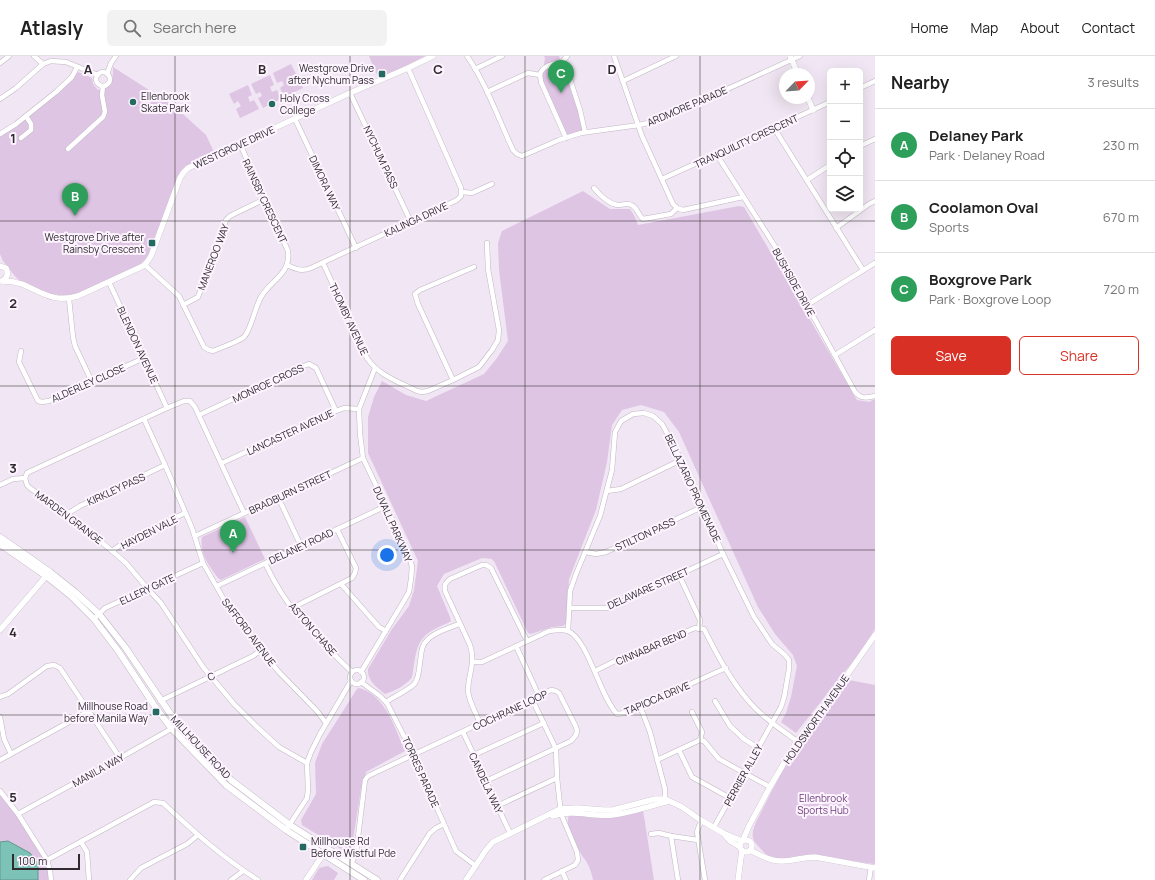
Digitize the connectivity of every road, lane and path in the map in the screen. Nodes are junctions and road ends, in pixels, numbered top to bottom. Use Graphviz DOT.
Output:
graph roads {
  1 [pos="9,56"];
  2 [pos="34,56"];
  3 [pos="116,56"];
  4 [pos="433,56"];
  5 [pos="468,56"];
  6 [pos="502,56"];
  7 [pos="567,56"];
  8 [pos="614,56"];
  9 [pos="676,56"];
  10 [pos="800,56"];
  11 [pos="57,58"];
  12 [pos="790,58"];
  13 [pos="0,63"];
  14 [pos="43,64"];
  15 [pos="563,65"];
  16 [pos="77,67"];
  17 [pos="408,68"];
  18 [pos="795,68"];
  19 [pos="474,69"];
  20 [pos="107,74"];
  21 [pos="98,75"];
  22 [pos="540,75"];
  23 [pos="623,80"];
  24 [pos="875,81"];
  25 [pos="103,86"];
  26 [pos="863,87"];
  27 [pos="487,92"];
  28 [pos="350,93"];
  29 [pos="0,99"];
  30 [pos="827,103"];
  31 [pos="810,104"];
  32 [pos="813,110"];
  33 [pos="26,116"];
  34 [pos="295,119"];
  35 [pos="639,125"];
  36 [pos="774,128"];
  37 [pos="585,132"];
  38 [pos="0,134"];
  39 [pos="21,138"];
  40 [pos="566,138"];
  41 [pos="875,139"];
  42 [pos="240,144"];
  43 [pos="863,145"];
  44 [pos="68,149"];
  45 [pos="717,155"];
  46 [pos="827,167"];
  47 [pos="662,179"];
  48 [pos="807,180"];
  49 [pos="492,184"];
  50 [pos="594,188"];
  51 [pos="462,192"];
  52 [pos="743,197"];
  53 [pos="265,199"];
  54 [pos="875,201"];
  55 [pos="677,208"];
  56 [pos="411,222"];
  57 [pos="836,228"];
  58 [pos="487,243"];
  59 [pos="356,248"];
  60 [pos="323,263"];
  61 [pos="875,263"];
  62 [pos="1,264"];
  63 [pos="145,265"];
  64 [pos="287,265"];
  65 [pos="474,266"];
  66 [pos="863,270"];
  67 [pos="8,273"];
  68 [pos="2,281"];
  69 [pos="109,282"];
  70 [pos="22,284"];
  71 [pos="69,299"];
  72 [pos="183,305"];
  73 [pos="807,305"];
  74 [pos="875,330"];
  75 [pos="21,351"];
  76 [pos="835,355"];
  77 [pos="144,358"];
  78 [pos="375,368"];
  79 [pos="453,380"];
  80 [pos="92,382"];
  81 [pos="875,396"];
  82 [pos="167,408"];
  83 [pos="359,409"];
  84 [pos="336,411"];
  85 [pos="199,415"];
  86 [pos="144,419"];
  87 [pos="363,458"];
  88 [pos="681,460"];
  89 [pos="222,463"];
  90 [pos="165,465"];
  91 [pos="25,478"];
  92 [pos="0,485"];
  93 [pos="607,490"];
  94 [pos="278,497"];
  95 [pos="386,506"];
  96 [pos="702,507"];
  97 [pos="244,513"];
  98 [pos="67,514"];
  99 [pos="185,514"];
  100 [pos="338,529"];
  101 [pos="195,536"];
  102 [pos="0,537"];
  103 [pos="0,544"];
  104 [pos="301,546"];
  105 [pos="112,551"];
  106 [pos="586,552"];
  107 [pos="724,554"];
  108 [pos="203,562"];
  109 [pos="265,563"];
  110 [pos="48,574"];
  111 [pos="679,575"];
  112 [pos="341,584"];
  113 [pos="217,586"];
  114 [pos="147,588"];
  115 [pos="292,608"];
  116 [pos="569,608"];
  117 [pos="99,614"];
  118 [pos="94,619"];
  119 [pos="459,624"];
  120 [pos="699,629"];
  121 [pos="0,630"];
  122 [pos="386,631"];
  123 [pos="568,631"];
  124 [pos="875,634"];
  125 [pos="527,641"];
  126 [pos="516,646"];
  127 [pos="261,650"];
  128 [pos="472,662"];
  129 [pos="726,668"];
  130 [pos="595,671"];
  131 [pos="352,672"];
  132 [pos="361,672"];
  133 [pos="210,676"];
  134 [pos="352,681"];
  135 [pos="361,682"];
  136 [pos="539,696"];
  137 [pos="0,697"];
  138 [pos="532,699"];
  139 [pos="160,700"];
  140 [pos="715,701"];
  141 [pos="386,702"];
  142 [pos="640,706"];
  143 [pos="89,711"];
  144 [pos="692,712"];
  145 [pos="0,717"];
  146 [pos="326,723"];
  147 [pos="480,723"];
  148 [pos="544,723"];
  149 [pos="772,723"];
  150 [pos="178,724"];
  151 [pos="171,728"];
  152 [pos="463,732"];
  153 [pos="700,740"];
  154 [pos="797,741"];
  155 [pos="758,748"];
  156 [pos="556,749"];
  157 [pos="679,750"];
  158 [pos="12,754"];
  159 [pos="413,754"];
  160 [pos="474,755"];
  161 [pos="120,758"];
  162 [pos="0,760"];
  163 [pos="657,760"];
  164 [pos="307,763"];
  165 [pos="744,774"];
  166 [pos="557,778"];
  167 [pos="231,780"];
  168 [pos="486,781"];
  169 [pos="226,785"];
  170 [pos="770,787"];
  171 [pos="0,791"];
  172 [pos="730,798"];
  173 [pos="667,800"];
  174 [pos="497,806"];
  175 [pos="560,811"];
  176 [pos="18,814"];
  177 [pos="702,821"];
  178 [pos="290,824"];
  179 [pos="444,824"];
  180 [pos="749,826"];
  181 [pos="714,827"];
  182 [pos="286,830"];
  183 [pos="510,833"];
  184 [pos="723,833"];
  185 [pos="652,834"];
  186 [pos="198,835"];
  187 [pos="670,836"];
  188 [pos="698,840"];
  189 [pos="743,840"];
  190 [pos="81,842"];
  191 [pos="747,847"];
  192 [pos="325,851"];
  193 [pos="47,860"];
  194 [pos="351,864"];
  195 [pos="476,866"];
  196 [pos="873,868"];
  197 [pos="244,871"];
  198 [pos="562,871"];
  199 [pos="51,880"];
  200 [pos="89,880"];
  201 [pos="130,880"];
  202 [pos="231,880"];
  203 [pos="258,880"];
  204 [pos="306,880"];
  205 [pos="364,880"];
  206 [pos="377,880"];
  207 [pos="400,880"];
  208 [pos="466,880"];
  209 [pos="544,880"];
  210 [pos="566,880"];
  211 [pos="678,880"];
  212 [pos="705,880"];
  213 [pos="738,880"];
  214 [pos="869,880"];
  1 -- 13 [label="street"];
  2 -- 14 [label="street"];
  3 -- 20 [label="street"];
  4 -- 17 [label="street, WESTGROVE DRIVE"];
  5 -- 19 [label="street, ARDMORE PARADE"];
  6 -- 19 [label="street"];
  7 -- 15 [label="street"];
  8 -- 23 [label="street"];
  9 -- 23 [label="street"];
  10 -- 12 [label="street, ARDMORE PARADE"];
  11 -- 14 [label="street"];
  11 -- 16 [label="street"];
  12 -- 18 [label="street"];
  12 -- 35 [label="street, ARDMORE PARADE"];
  14 -- 29 [label="street"];
  15 -- 22 [label="street"];
  15 -- 37 [label="street"];
  16 -- 21 [label="street"];
  16 -- 33 [label="street"];
  17 -- 28 [label="street, WESTGROVE DRIVE"];
  17 -- 51 [label="street"];
  19 -- 27 [label="street, ARDMORE PARADE"];
  20 -- 21 [label="street"];
  20 -- 25 [label="street"];
  21 -- 25 [label="street"];
  22 -- 27 [label="street"];
  22 -- 40 [label="street"];
  23 -- 35 [label="street"];
  24 -- 26 [label="street"];
  25 -- 44 [label="street"];
  27 -- 40 [label="street, ARDMORE PARADE"];
  28 -- 34 [label="street, WESTGROVE DRIVE"];
  28 -- 56 [label="street, NYCHUM PASS"];
  30 -- 32 [label="street, TRANQUILITY CRESCENT"];
  31 -- 32 [label="street"];
  32 -- 36 [label="street, TRANQUILITY CRESCENT"];
  33 -- 38 [label="street"];
  33 -- 39 [label="street"];
  34 -- 42 [label="street, WESTGROVE DRIVE"];
  34 -- 59 [label="street, DIMORA WAY"];
  35 -- 37 [label="street, ARDMORE PARADE"];
  35 -- 47 [label="street"];
  36 -- 45 [label="street, TRANQUILITY CRESCENT"];
  36 -- 48 [label="street"];
  37 -- 40 [label="street, ARDMORE PARADE"];
  41 -- 43 [label="street"];
  42 -- 53 [label="street, RAINSBY CRESCENT"];
  42 -- 63 [label="street, WESTGROVE DRIVE"];
  45 -- 47 [label="street, TRANQUILITY CRESCENT"];
  45 -- 52 [label="street, BUSHSIDE DRIVE"];
  46 -- 48 [label="street"];
  47 -- 55 [label="street"];
  48 -- 57 [label="street"];
  49 -- 51 [label="street"];
  50 -- 55 [label="street"];
  51 -- 56 [label="street, KALINGA DRIVE"];
  52 -- 55 [label="street"];
  52 -- 73 [label="street, BUSHSIDE DRIVE"];
  53 -- 64 [label="street, RAINSBY CRESCENT"];
  53 -- 72 [label="street, MANEROO WAY"];
  54 -- 57 [label="street"];
  56 -- 59 [label="street, KALINGA DRIVE"];
  57 -- 66 [label="street"];
  58 -- 79 [label="street, THOMBY AVENUE"];
  59 -- 60 [label="street, KALINGA DRIVE"];
  60 -- 64 [label="street, KALINGA DRIVE"];
  60 -- 78 [label="street, THOMBY AVENUE"];
  61 -- 66 [label="street"];
  62 -- 67 [label="street"];
  63 -- 69 [label="street"];
  63 -- 72 [label="street"];
  64 -- 72 [label="street"];
  65 -- 79 [label="street"];
  66 -- 73 [label="street"];
  67 -- 68 [label="street"];
  67 -- 70 [label="street"];
  68 -- 70 [label="street"];
  69 -- 71 [label="street"];
  69 -- 77 [label="street, BLENDON AVENUE"];
  70 -- 71 [label="street"];
  71 -- 80 [label="street"];
  73 -- 76 [label="street, BUSHSIDE DRIVE"];
  74 -- 76 [label="street"];
  75 -- 80 [label="street, ALDERLEY CLOSE"];
  76 -- 81 [label="street, BUSHSIDE DRIVE"];
  77 -- 80 [label="street, ALDERLEY CLOSE"];
  77 -- 82 [label="street, BLENDON AVENUE"];
  78 -- 79 [label="street, THOMBY AVENUE"];
  78 -- 83 [label="street, DUVALL PARKWAY"];
  82 -- 85 [label="street"];
  82 -- 86 [label="street"];
  83 -- 84 [label="street, LANCASTER AVENUE"];
  83 -- 87 [label="street, DUVALL PARKWAY"];
  84 -- 85 [label="street, MONROE CROSS"];
  84 -- 89 [label="street, LANCASTER AVENUE"];
  85 -- 89 [label="street"];
  86 -- 90 [label="street, SAFFORD AVENUE"];
  86 -- 91 [label="street"];
  87 -- 94 [label="street, BRADBURN STREET"];
  87 -- 95 [label="street, DUVALL PARKWAY"];
  88 -- 93 [label="street"];
  88 -- 93 [label="street, BELLAZARIO PROMENADE"];
  88 -- 96 [label="street, BELLAZARIO PROMENADE"];
  89 -- 97 [label="street"];
  90 -- 98 [label="street, KIRKLEY PASS"];
  90 -- 99 [label="street, SAFFORD AVENUE"];
  91 -- 92 [label="street"];
  91 -- 98 [label="street, MARDEN GRANGE"];
  93 -- 106 [label="street, BELLAZARIO PROMENADE"];
  94 -- 97 [label="street, BRADBURN STREET"];
  94 -- 104 [label="street"];
  95 -- 100 [label="street, DELANEY ROAD"];
  95 -- 122 [label="street, DUVALL PARKWAY"];
  96 -- 106 [label="street, STILTON PASS"];
  96 -- 107 [label="street, BELLAZARIO PROMENADE"];
  97 -- 101 [label="street, BRADBURN STREET"];
  98 -- 105 [label="street, MARDEN GRANGE"];
  99 -- 101 [label="street, SAFFORD AVENUE"];
  99 -- 105 [label="street, HAYDEN VALE"];
  100 -- 104 [label="street, DELANEY ROAD"];
  100 -- 112 [label="street"];
  101 -- 108 [label="street, SAFFORD AVENUE"];
  102 -- 110 [label="main road, MILLHOUSE ROAD"];
  103 -- 110 [label="main road, MILLHOUSE ROAD"];
  104 -- 109 [label="street, DELANEY ROAD"];
  105 -- 114 [label="street, MARDEN GRANGE"];
  106 -- 116 [label="street, BELLAZARIO PROMENADE"];
  107 -- 111 [label="street, DELAWARE STREET"];
  107 -- 149 [label="street, BELLAZARIO PROMENADE"];
  108 -- 113 [label="street, SAFFORD AVENUE"];
  108 -- 114 [label="street, ELLERY GATE"];
  109 -- 113 [label="street, DELANEY ROAD"];
  109 -- 115 [label="street, ASTON CHASE"];
  110 -- 117 [label="main road, MILLHOUSE ROAD"];
  110 -- 118 [label="main road, MILLHOUSE ROAD"];
  110 -- 121 [label="street"];
  111 -- 116 [label="street, DELAWARE STREET"];
  111 -- 120 [label="street"];
  112 -- 115 [label="street"];
  112 -- 122 [label="street"];
  113 -- 127 [label="street, SAFFORD AVENUE"];
  114 -- 117 [label="street, ELLERY GATE"];
  114 -- 133 [label="street, MARDEN GRANGE"];
  115 -- 131 [label="street, ASTON CHASE"];
  116 -- 123 [label="street, BELLAZARIO PROMENADE"];
  117 -- 118 [label="street, ELLERY GATE"];
  117 -- 139 [label="main road, MILLHOUSE ROAD"];
  118 -- 151 [label="main road, MILLHOUSE ROAD"];
  119 -- 125 [label="street"];
  119 -- 128 [label="street"];
  119 -- 141 [label="street"];
  120 -- 129 [label="street, CINNABAR BEND"];
  120 -- 130 [label="street, CINNABAR BEND"];
  122 -- 132 [label="street, DUVALL PARKWAY"];
  123 -- 125 [label="street"];
  123 -- 130 [label="street, TAPIOCA DRIVE"];
  124 -- 154 [label="street, HOLDSWORTH AVENUE"];
  125 -- 126 [label="street"];
  126 -- 128 [label="street"];
  126 -- 136 [label="street"];
  127 -- 133 [label="street, C"];
  127 -- 146 [label="street, SAFFORD AVENUE"];
  128 -- 147 [label="street"];
  129 -- 142 [label="street, TAPIOCA DRIVE"];
  129 -- 149 [label="street, CINNABAR BEND"];
  130 -- 142 [label="street, TAPIOCA DRIVE"];
  131 -- 132 [label="street"];
  131 -- 134 [label="street"];
  132 -- 135 [label="street"];
  133 -- 139 [label="street, C"];
  133 -- 164 [label="street, MARDEN GRANGE"];
  134 -- 135 [label="street"];
  134 -- 146 [label="street"];
  135 -- 141 [label="street, TORRES PARADE"];
  136 -- 138 [label="street, COCHRANE LOOP"];
  136 -- 156 [label="street, COCHRANE LOOP"];
  137 -- 143 [label="street"];
  138 -- 147 [label="street, COCHRANE LOOP"];
  138 -- 148 [label="street"];
  139 -- 150 [label="main road, MILLHOUSE ROAD"];
  140 -- 155 [label="street"];
  141 -- 159 [label="street, TORRES PARADE"];
  142 -- 163 [label="street"];
  143 -- 158 [label="street"];
  143 -- 161 [label="street"];
  144 -- 153 [label="street"];
  145 -- 158 [label="street"];
  146 -- 164 [label="street"];
  147 -- 152 [label="street, COCHRANE LOOP"];
  148 -- 156 [label="street"];
  148 -- 160 [label="street"];
  149 -- 154 [label="street, CINNABAR BEND"];
  149 -- 155 [label="street, PERRIER ALLEY"];
  150 -- 151 [label="street, MANILA WAY"];
  150 -- 167 [label="main road, MILLHOUSE ROAD"];
  151 -- 161 [label="street, MANILA WAY"];
  151 -- 169 [label="main road, MILLHOUSE ROAD"];
  152 -- 159 [label="street, COCHRANE LOOP"];
  152 -- 160 [label="street, CANDELA WAY"];
  153 -- 157 [label="street"];
  153 -- 165 [label="street"];
  154 -- 170 [label="street, HOLDSWORTH AVENUE"];
  155 -- 165 [label="street, PERRIER ALLEY"];
  156 -- 166 [label="street"];
  156 -- 168 [label="street, COCHRANE LOOP"];
  157 -- 163 [label="street"];
  157 -- 172 [label="street"];
  158 -- 162 [label="street"];
  159 -- 179 [label="street, TORRES PARADE"];
  159 -- 194 [label="street, COCHRANE LOOP"];
  160 -- 168 [label="street, CANDELA WAY"];
  161 -- 176 [label="street, MANILA WAY"];
  163 -- 173 [label="street"];
  164 -- 178 [label="street"];
  165 -- 170 [label="street"];
  165 -- 172 [label="street, PERRIER ALLEY"];
  166 -- 174 [label="street"];
  166 -- 175 [label="street"];
  167 -- 169 [label="main road"];
  167 -- 178 [label="main road, MILLHOUSE ROAD"];
  168 -- 174 [label="street, CANDELA WAY"];
  169 -- 182 [label="main road, MILLHOUSE ROAD"];
  170 -- 180 [label="street, HOLDSWORTH AVENUE"];
  171 -- 176 [label="street"];
  172 -- 181 [label="street, PERRIER ALLEY"];
  173 -- 175 [label="street"];
  173 -- 177 [label="street"];
  174 -- 183 [label="street, CANDELA WAY"];
  175 -- 183 [label="street"];
  175 -- 198 [label="street"];
  176 -- 193 [label="street"];
  177 -- 181 [label="street"];
  177 -- 188 [label="street"];
  178 -- 182 [label="street"];
  178 -- 192 [label="main road, MILLHOUSE ROAD"];
  179 -- 195 [label="street, TORRES PARADE"];
  179 -- 207 [label="street"];
  180 -- 189 [label="street, HOLDSWORTH AVENUE"];
  180 -- 191 [label="street, HOLDSWORTH AVENUE"];
  181 -- 184 [label="street"];
  182 -- 192 [label="main road, MILLHOUSE ROAD"];
  183 -- 195 [label="street"];
  184 -- 189 [label="street"];
  184 -- 191 [label="street"];
  185 -- 187 [label="street"];
  186 -- 190 [label="street"];
  186 -- 197 [label="street"];
  186 -- 201 [label="street"];
  187 -- 188 [label="street"];
  187 -- 211 [label="street"];
  188 -- 212 [label="street"];
  189 -- 191 [label="street, HOLDSWORTH AVENUE"];
  190 -- 193 [label="street"];
  190 -- 200 [label="street"];
  191 -- 196 [label="street"];
  191 -- 213 [label="street, HOLDSWORTH AVENUE"];
  192 -- 194 [label="main road, MILLHOUSE ROAD"];
  192 -- 204 [label="street"];
  192 -- 205 [label="main road, MILLHOUSE ROAD"];
  193 -- 199 [label="street"];
  194 -- 206 [label="main road, MILLHOUSE ROAD"];
  195 -- 208 [label="street"];
  196 -- 214 [label="street"];
  197 -- 202 [label="street"];
  197 -- 203 [label="street"];
  198 -- 209 [label="street"];
  198 -- 210 [label="street"];
}
